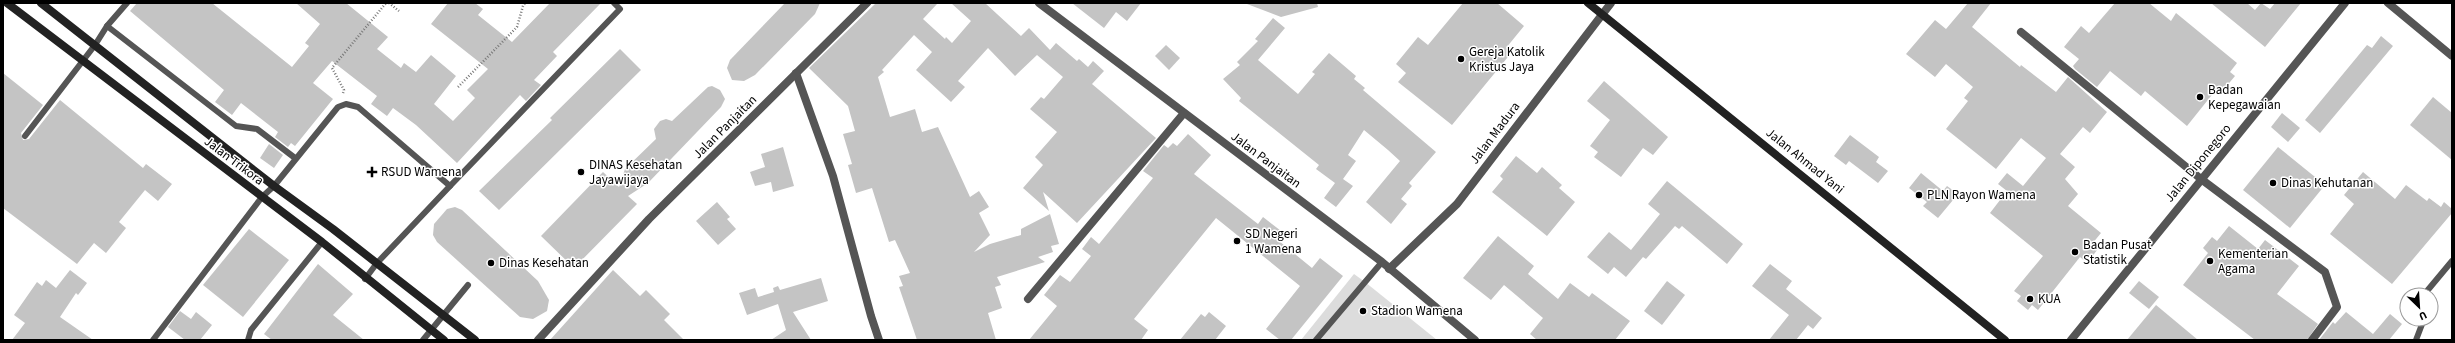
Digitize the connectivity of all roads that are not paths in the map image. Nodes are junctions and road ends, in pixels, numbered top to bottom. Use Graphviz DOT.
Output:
graph roads {
  1 [pos="7,3"];
  2 [pos="40,3"];
  3 [pos="127,3"];
  4 [pos="614,3"];
  5 [pos="867,3"];
  6 [pos="1040,3"];
  7 [pos="1588,3"];
  8 [pos="1611,3"];
  9 [pos="2345,3"];
  10 [pos="2388,3"];
  11 [pos="3,7"];
  12 [pos="1602,14"];
  13 [pos="107,26"];
  14 [pos="2021,32"];
  15 [pos="95,45"];
  16 [pos="2452,56"];
  17 [pos="82,61"];
  18 [pos="796,73"];
  19 [pos="1184,113"];
  20 [pos="25,136"];
  21 [pos="296,158"];
  22 [pos="2201,179"];
  23 [pos="274,186"];
  24 [pos="450,186"];
  25 [pos="262,197"];
  26 [pos="322,242"];
  27 [pos="2452,261"];
  28 [pos="1382,262"];
  29 [pos="377,263"];
  30 [pos="1389,269"];
  31 [pos="365,279"];
  32 [pos="468,285"];
  33 [pos="2430,287"];
  34 [pos="1028,299"];
  35 [pos="443,314"];
  36 [pos="2421,327"];
  37 [pos="430,329"];
  38 [pos="153,340"];
  39 [pos="248,340"];
  40 [pos="423,340"];
  41 [pos="444,340"];
  42 [pos="475,340"];
  43 [pos="538,340"];
  44 [pos="879,340"];
  45 [pos="1316,340"];
  46 [pos="1475,340"];
  47 [pos="2005,340"];
  48 [pos="2071,340"];
  49 [pos="2312,340"];
  50 [pos="2416,340"];
  1 -- 11 [label="lane"];
  1 -- 17 [label="main road, Jalan Trikora"];
  2 -- 15 [label="main road, Jalan Trikora"];
  3 -- 13 [label="lane"];
  4 -- 24 [label="lane"];
  5 -- 18 [label="street, Jalan Panjaitan"];
  6 -- 19 [label="street, Jalan Panjaitan"];
  7 -- 12 [label="main road, Jalan Ahmad Yani"];
  8 -- 12 [label="street, Jalan Madura"];
  9 -- 22 [label="street, Jalan Diponegoro"];
  10 -- 16 [label="street"];
  12 -- 30 [label="street, Jalan Madura"];
  12 -- 47 [label="main road, Jalan Ahmad Yani"];
  13 -- 15 [label="lane"];
  13 -- 21 [label="lane"];
  14 -- 22 [label="street"];
  15 -- 17 [label="lane"];
  15 -- 23 [label="main road, Jalan Trikora"];
  17 -- 20 [label="lane"];
  17 -- 25 [label="main road, Jalan Trikora"];
  18 -- 43 [label="street, Jalan Panjaitan"];
  18 -- 44 [label="street"];
  19 -- 28 [label="street, Jalan Panjaitan"];
  19 -- 34 [label="street"];
  21 -- 23 [label="lane"];
  21 -- 24 [label="lane"];
  22 -- 48 [label="street, Jalan Diponegoro"];
  22 -- 49 [label="street"];
  23 -- 25 [label="lane"];
  23 -- 29 [label="main road, Jalan Trikora"];
  24 -- 29 [label="lane"];
  25 -- 26 [label="main road, Jalan Trikora"];
  25 -- 38 [label="lane"];
  26 -- 31 [label="main road, Jalan Trikora"];
  26 -- 39 [label="lane"];
  27 -- 33 [label="lane"];
  28 -- 30 [label="street, Jalan Panjaitan"];
  28 -- 45 [label="lane"];
  29 -- 31 [label="lane"];
  29 -- 35 [label="main road, Jalan Trikora"];
  30 -- 46 [label="street, Jalan Panjaitan"];
  31 -- 37 [label="main road, Jalan Trikora"];
  32 -- 35 [label="lane"];
  35 -- 37 [label="lane"];
  35 -- 42 [label="main road, Jalan Trikora"];
  36 -- 50 [label="lane"];
  37 -- 40 [label="lane"];
  37 -- 41 [label="main road, Jalan Trikora"];
}
